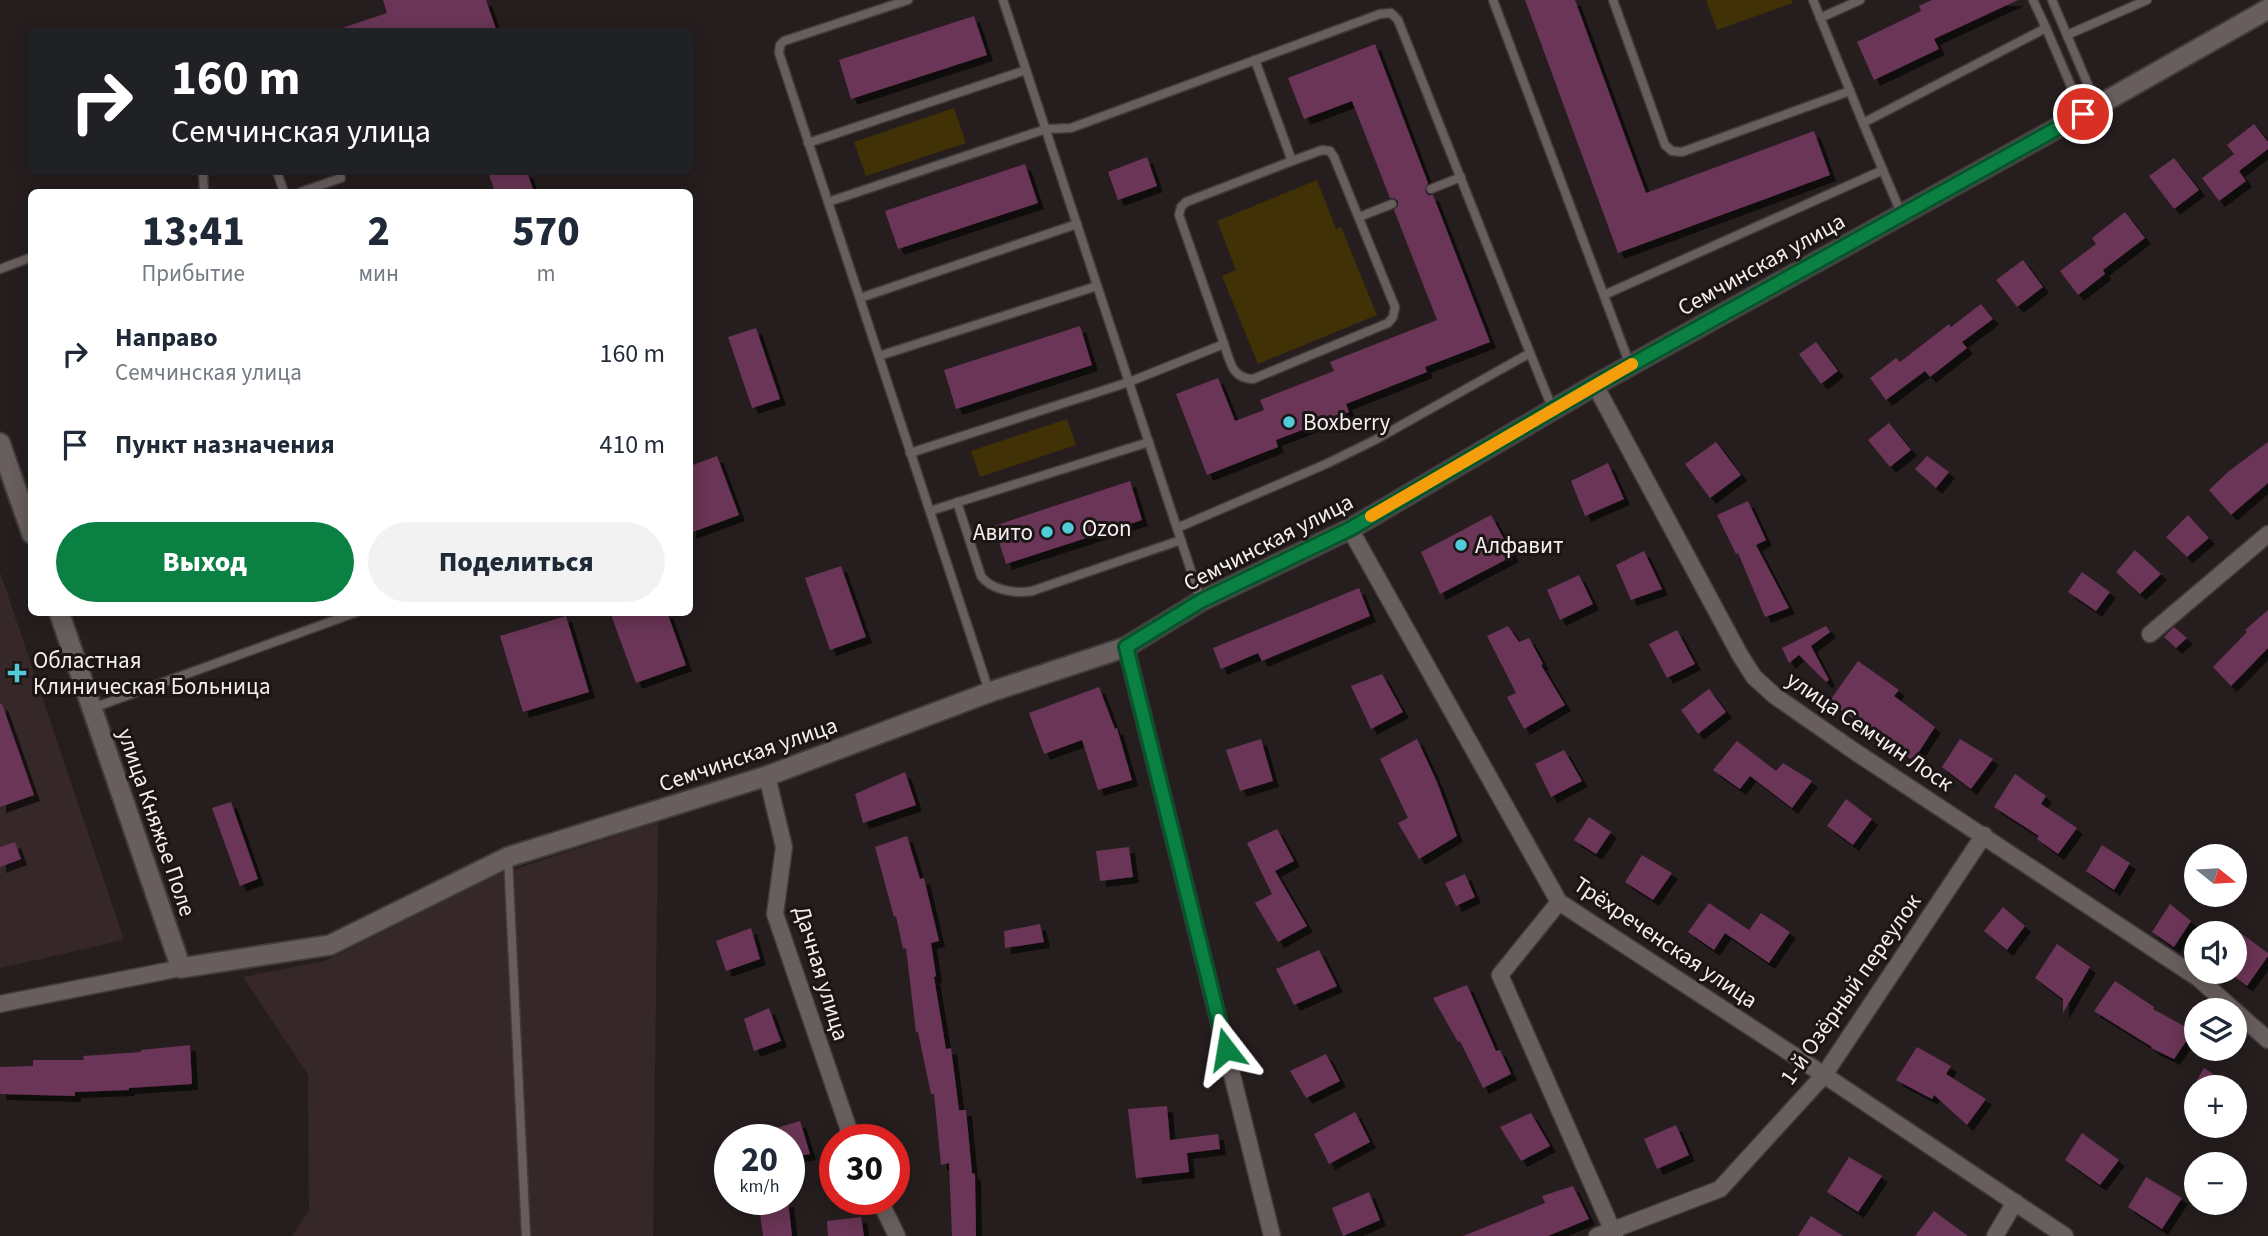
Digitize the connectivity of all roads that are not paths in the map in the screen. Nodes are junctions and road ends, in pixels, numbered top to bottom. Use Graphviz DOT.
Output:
graph roads {
  1 [pos="908,0"];
  2 [pos="1003,0"];
  3 [pos="1493,0"];
  4 [pos="1613,0"];
  5 [pos="1812,0"];
  6 [pos="1860,0"];
  7 [pos="2034,0"];
  8 [pos="2052,0"];
  9 [pos="2147,0"];
  10 [pos="2268,9"];
  11 [pos="1820,18"];
  12 [pos="2046,28"];
  13 [pos="2067,35"];
  14 [pos="1255,60"];
  15 [pos="1026,70"];
  16 [pos="1850,91"];
  17 [pos="2090,110"];
  18 [pos="1863,123"];
  19 [pos="1046,129"];
  20 [pos="808,143"];
  21 [pos="1292,161"];
  22 [pos="1883,170"];
  23 [pos="340,175"];
  24 [pos="1461,177"];
  25 [pos="310,189"];
  26 [pos="1431,189"];
  27 [pos="828,202"];
  28 [pos="1392,204"];
  29 [pos="1901,214"];
  30 [pos="1359,217"];
  31 [pos="1077,224"];
  32 [pos="28,258"];
  33 [pos="0,269"];
  34 [pos="1097,286"];
  35 [pos="1604,295"];
  36 [pos="860,298"];
  37 [pos="1224,344"];
  38 [pos="1530,353"];
  39 [pos="879,356"];
  40 [pos="1630,365"];
  41 [pos="1129,382"];
  42 [pos="1595,385"];
  43 [pos="1553,410"];
  44 [pos="1149,442"];
  45 [pos="0,443"];
  46 [pos="911,453"];
  47 [pos="957,502"];
  48 [pos="930,511"];
  49 [pos="28,523"];
  50 [pos="1177,528"];
  51 [pos="1350,529"];
  52 [pos="2268,534"];
  53 [pos="1181,540"];
  54 [pos="1201,601"];
  55 [pos="60,616"];
  56 [pos="346,616"];
  57 [pos="2150,634"];
  58 [pos="1126,647"];
  59 [pos="990,692"];
  60 [pos="92,708"];
  61 [pos="767,776"];
  62 [pos="1983,835"];
  63 [pos="508,857"];
  64 [pos="1559,902"];
  65 [pos="181,968"];
  66 [pos="2221,998"];
  67 [pos="0,1004"];
  68 [pos="2247,1021"];
  69 [pos="2268,1040"];
  70 [pos="1824,1074"];
  71 [pos="847,1124"];
  72 [pos="2015,1202"];
  73 [pos="887,1215"];
  74 [pos="1608,1234"];
  75 [pos="526,1236"];
  76 [pos="897,1236"];
  77 [pos="1272,1236"];
  78 [pos="1995,1236"];
  79 [pos="2065,1236"];
  1 -- 20 [label="lane"];
  2 -- 15 [label="lane"];
  3 -- 35 [label="lane"];
  4 -- 16 [label="lane"];
  5 -- 11 [label="lane"];
  6 -- 11 [label="lane"];
  7 -- 12 [label="lane"];
  8 -- 13 [label="lane"];
  9 -- 13 [label="lane"];
  10 -- 17 [label="street, Семчинская улица"];
  11 -- 16 [label="lane"];
  12 -- 17 [label="lane"];
  12 -- 18 [label="lane"];
  13 -- 17 [label="lane"];
  14 -- 19 [label="lane"];
  14 -- 21 [label="lane"];
  14 -- 24 [label="lane"];
  15 -- 19 [label="lane"];
  15 -- 20 [label="lane"];
  16 -- 18 [label="lane"];
  17 -- 29 [label="street, Семчинская улица"];
  18 -- 22 [label="lane"];
  19 -- 27 [label="lane"];
  19 -- 31 [label="lane"];
  20 -- 27 [label="lane"];
  21 -- 30 [label="lane"];
  21 -- 37 [label="lane"];
  22 -- 29 [label="lane"];
  22 -- 35 [label="lane"];
  23 -- 25 [label="lane"];
  24 -- 26 [label="lane"];
  24 -- 38 [label="lane"];
  27 -- 36 [label="lane"];
  28 -- 30 [label="lane"];
  29 -- 40 [label="street, Семчинская улица"];
  30 -- 37 [label="lane"];
  31 -- 34 [label="lane"];
  31 -- 36 [label="lane"];
  32 -- 33 [label="lane"];
  34 -- 39 [label="lane"];
  34 -- 41 [label="lane"];
  35 -- 40 [label="lane"];
  36 -- 39 [label="lane"];
  37 -- 41 [label="lane"];
  38 -- 43 [label="lane"];
  38 -- 50 [label="lane"];
  39 -- 46 [label="lane"];
  40 -- 42 [label="street, Семчинская улица"];
  41 -- 44 [label="lane"];
  41 -- 46 [label="lane"];
  42 -- 43 [label="street, Семчинская улица"];
  42 -- 62 [label="street, улица Семчин Лоск"];
  43 -- 51 [label="street, Семчинская улица"];
  44 -- 47 [label="lane"];
  44 -- 50 [label="lane"];
  45 -- 49 [label="street"];
  46 -- 48 [label="lane"];
  47 -- 48 [label="lane"];
  47 -- 53 [label="lane"];
  48 -- 59 [label="lane"];
  50 -- 53 [label="lane"];
  51 -- 54 [label="street, Семчинская улица"];
  51 -- 64 [label="street, Трёхреченская улица"];
  52 -- 57 [label="street"];
  53 -- 54 [label="lane"];
  54 -- 58 [label="street, Семчинская улица"];
  55 -- 60 [label="street, улица Княжье Поле"];
  56 -- 60 [label="lane"];
  58 -- 59 [label="street, Семчинская улица"];
  58 -- 77 [label="street"];
  59 -- 61 [label="street, Семчинская улица"];
  60 -- 65 [label="street, улица Княжье Поле"];
  61 -- 63 [label="street, Семчинская улица"];
  61 -- 71 [label="street, Дачная улица"];
  62 -- 66 [label="street, улица Семчин Лоск"];
  62 -- 70 [label="street, 1-й Озёрный переулок"];
  63 -- 65 [label="street, Семчинская улица"];
  63 -- 75 [label="lane"];
  64 -- 70 [label="street, Трёхреченская улица"];
  64 -- 74 [label="street"];
  65 -- 67 [label="street"];
  68 -- 69 [label="street, улица Семчин Лоск"];
  70 -- 72 [label="street, Трёхреченская улица"];
  70 -- 74 [label="street, 1-й Озёрный переулок"];
  72 -- 78 [label="street"];
  72 -- 79 [label="street, Трёхреченская улица"];
  73 -- 76 [label="street"];
}
